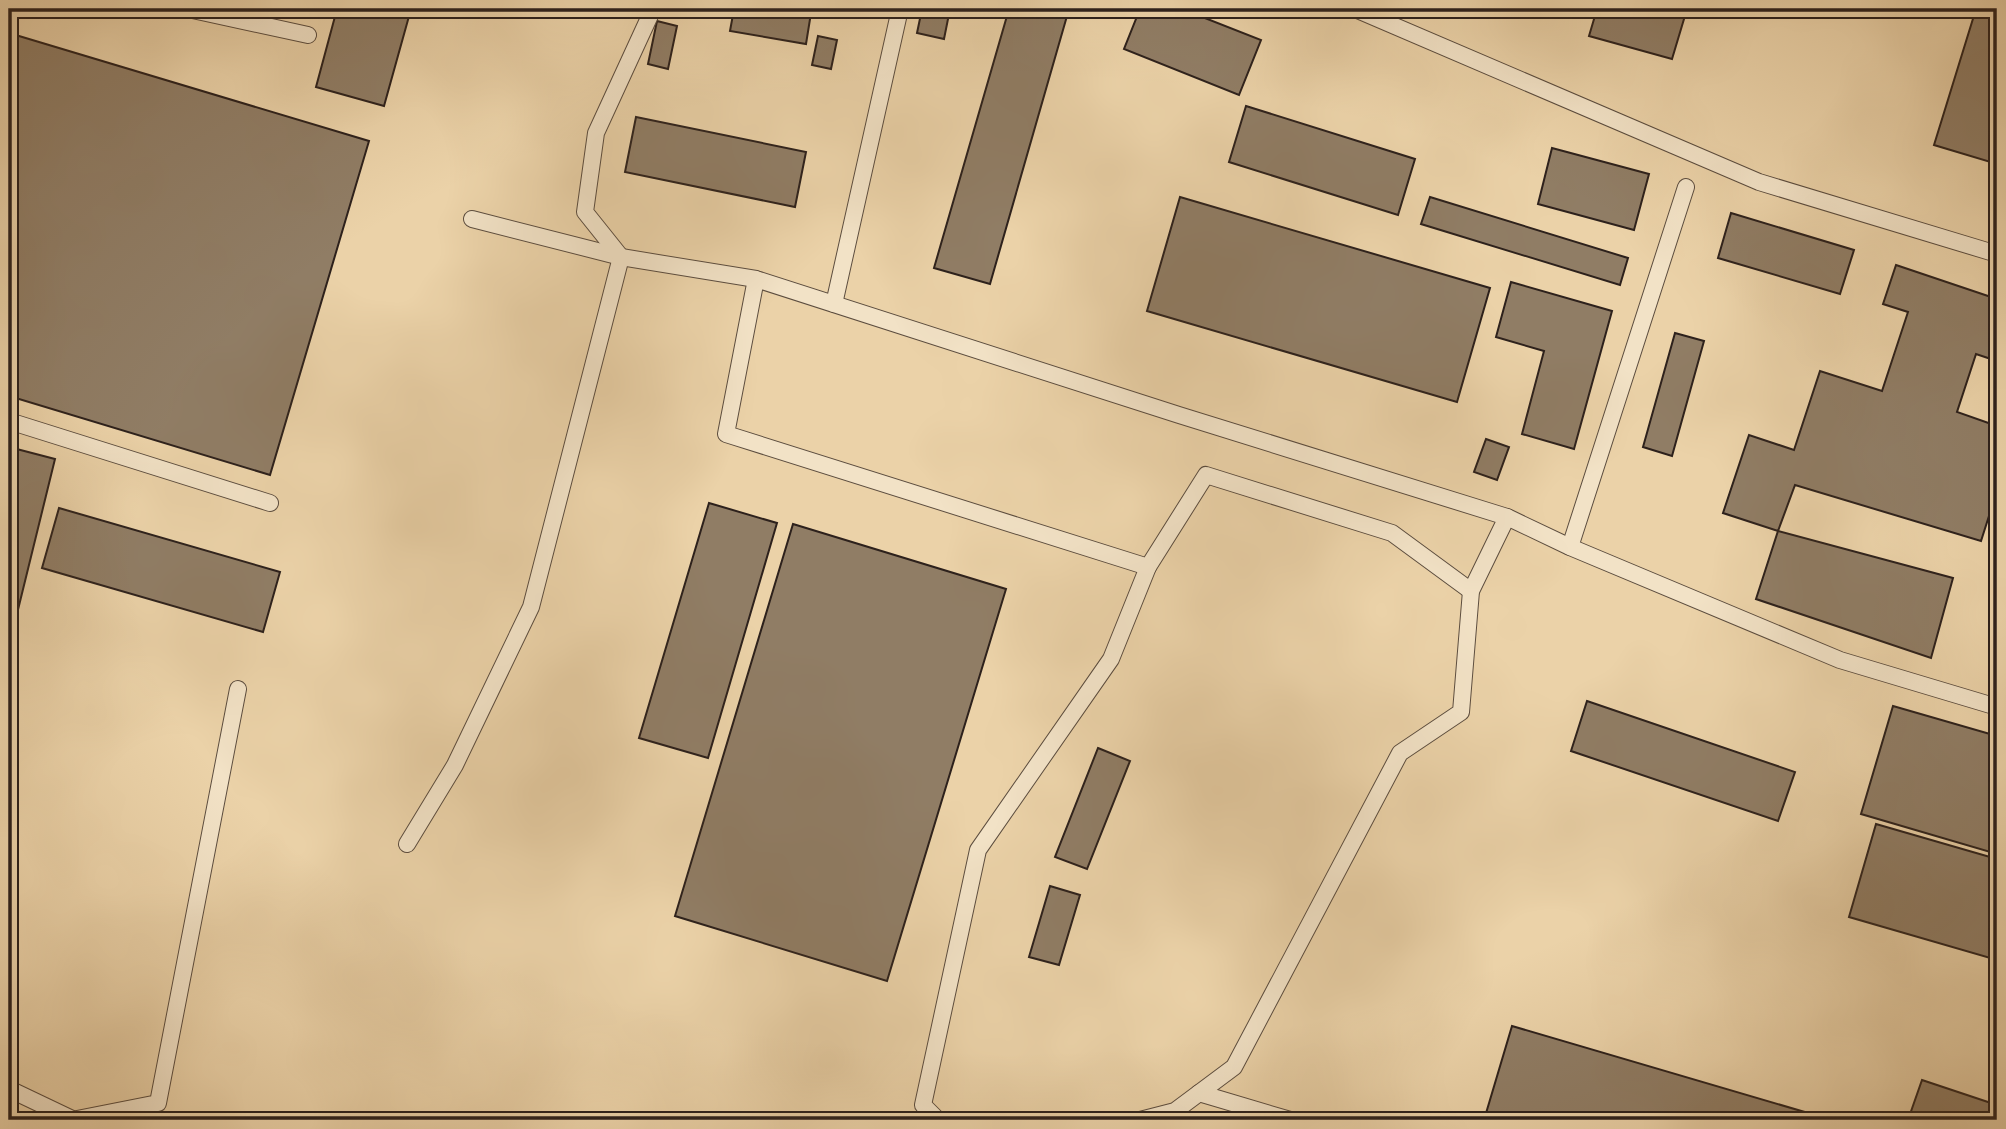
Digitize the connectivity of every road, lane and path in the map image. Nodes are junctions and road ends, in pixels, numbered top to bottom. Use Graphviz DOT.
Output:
graph roads {
  1 [pos="188,9"];
  2 [pos="653,9"];
  3 [pos="900,9"];
  4 [pos="1355,9"];
  5 [pos="308,35"];
  6 [pos="1686,187"];
  7 [pos="472,219"];
  8 [pos="1997,254"];
  9 [pos="621,257"];
  10 [pos="756,279"];
  11 [pos="834,304"];
  12 [pos="9,421"];
  13 [pos="270,503"];
  14 [pos="1507,517"];
  15 [pos="1570,547"];
  16 [pos="1148,567"];
  17 [pos="1471,591"];
  18 [pos="238,690"];
  19 [pos="1997,707"];
  20 [pos="407,844"];
  21 [pos="9,1089"];
  22 [pos="1199,1093"];
  23 [pos="72,1120"];
  24 [pos="938,1120"];
  25 [pos="1140,1120"];
  26 [pos="1290,1120"];
  1 -- 5 [label="lane"];
  2 -- 9 [label="lane"];
  3 -- 11 [label="lane"];
  4 -- 8 [label="lane"];
  6 -- 15 [label="lane"];
  7 -- 9 [label="lane"];
  9 -- 10 [label="lane"];
  9 -- 20 [label="lane"];
  10 -- 11 [label="lane"];
  10 -- 16 [label="lane"];
  11 -- 14 [label="lane"];
  12 -- 13 [label="lane"];
  14 -- 15 [label="lane"];
  14 -- 17 [label="lane"];
  15 -- 19 [label="lane"];
  16 -- 17 [label="lane"];
  16 -- 24 [label="lane"];
  17 -- 22 [label="lane"];
  18 -- 23 [label="lane"];
  21 -- 23 [label="lane"];
  22 -- 25 [label="lane"];
  22 -- 26 [label="lane"];
}
